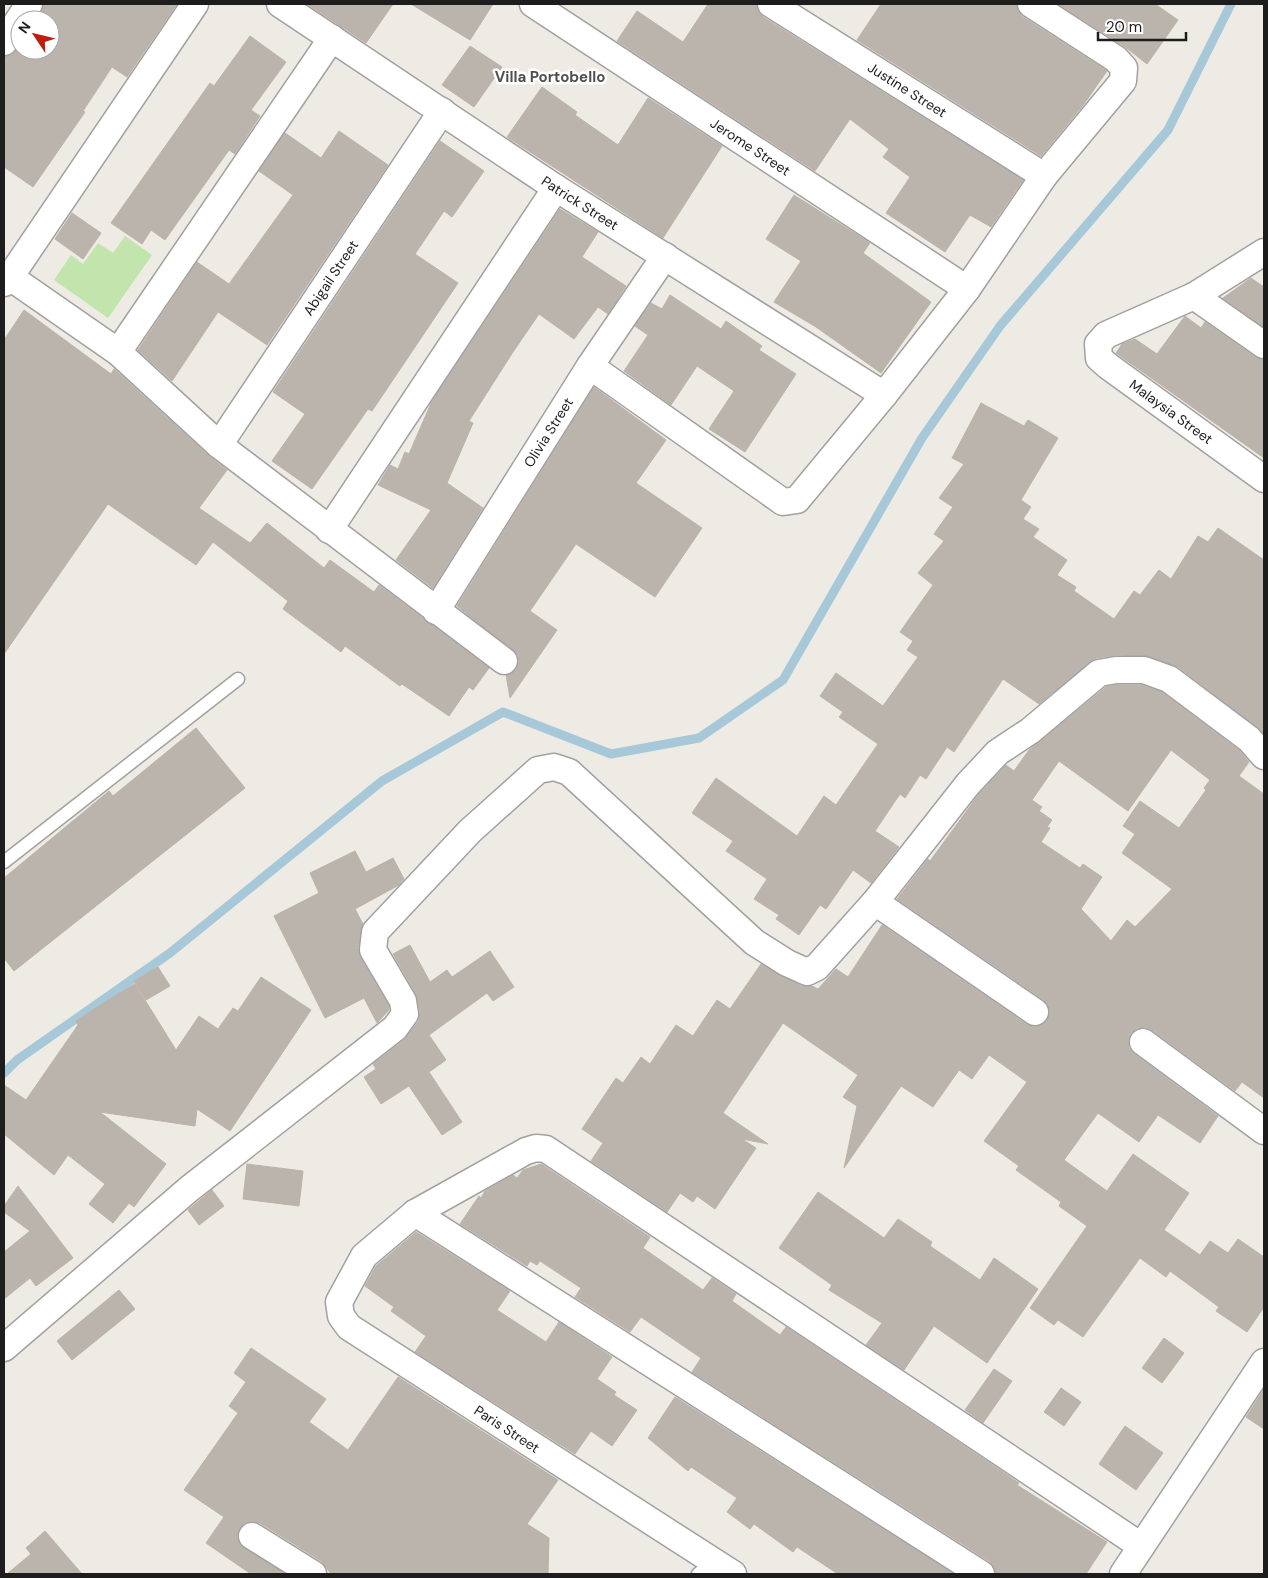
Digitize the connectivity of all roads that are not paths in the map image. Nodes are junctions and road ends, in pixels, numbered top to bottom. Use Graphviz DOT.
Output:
graph roads {
  1 [pos="29,4"];
  2 [pos="195,4"];
  3 [pos="280,4"];
  4 [pos="533,4"];
  5 [pos="771,4"];
  6 [pos="1031,4"];
  7 [pos="332,38"];
  8 [pos="4,42"];
  9 [pos="442,111"];
  10 [pos="1044,176"];
  11 [pos="556,188"];
  12 [pos="1264,252"];
  13 [pos="665,256"];
  14 [pos="7,280"];
  15 [pos="966,289"];
  16 [pos="1194,296"];
  17 [pos="1264,345"];
  18 [pos="118,352"];
  19 [pos="590,366"];
  20 [pos="884,395"];
  21 [pos="219,445"];
  22 [pos="1264,480"];
  23 [pos="329,530"];
  24 [pos="436,610"];
  25 [pos="504,662"];
  26 [pos="238,679"];
  27 [pos="1264,756"];
  28 [pos="4,862"];
  29 [pos="874,902"];
  30 [pos="1036,1012"];
  31 [pos="1143,1042"];
  32 [pos="1264,1131"];
  33 [pos="415,1213"];
  34 [pos="4,1348"];
  35 [pos="1264,1362"];
  36 [pos="252,1536"];
  37 [pos="1140,1546"];
  38 [pos="715,1570"];
  39 [pos="312,1574"];
  40 [pos="981,1574"];
  41 [pos="1124,1574"];
  1 -- 8 [label="street"];
  2 -- 14 [label="street"];
  3 -- 7 [label="street, Patrick Street"];
  4 -- 15 [label="street, Jerome Street"];
  5 -- 10 [label="street, Justine Street"];
  6 -- 10 [label="street"];
  7 -- 9 [label="street, Patrick Street"];
  7 -- 18 [label="street"];
  9 -- 11 [label="street, Patrick Street"];
  9 -- 21 [label="street, Abigail Street"];
  10 -- 15 [label="street"];
  11 -- 13 [label="street, Patrick Street"];
  11 -- 23 [label="street"];
  12 -- 16 [label="street"];
  13 -- 19 [label="street, Olivia Street"];
  13 -- 20 [label="street, Patrick Street"];
  14 -- 18 [label="street"];
  15 -- 20 [label="street"];
  16 -- 17 [label="street"];
  16 -- 22 [label="street, Malaysia Street"];
  18 -- 21 [label="street"];
  19 -- 20 [label="street"];
  19 -- 24 [label="street, Olivia Street"];
  21 -- 23 [label="street"];
  23 -- 24 [label="street"];
  24 -- 25 [label="street"];
  26 -- 28 [label="lane"];
  27 -- 29 [label="street"];
  29 -- 30 [label="street"];
  29 -- 34 [label="street"];
  31 -- 32 [label="street"];
  33 -- 37 [label="street"];
  33 -- 38 [label="street, Paris Street"];
  33 -- 40 [label="street"];
  35 -- 37 [label="street"];
  36 -- 39 [label="street"];
  37 -- 41 [label="street"];
}
